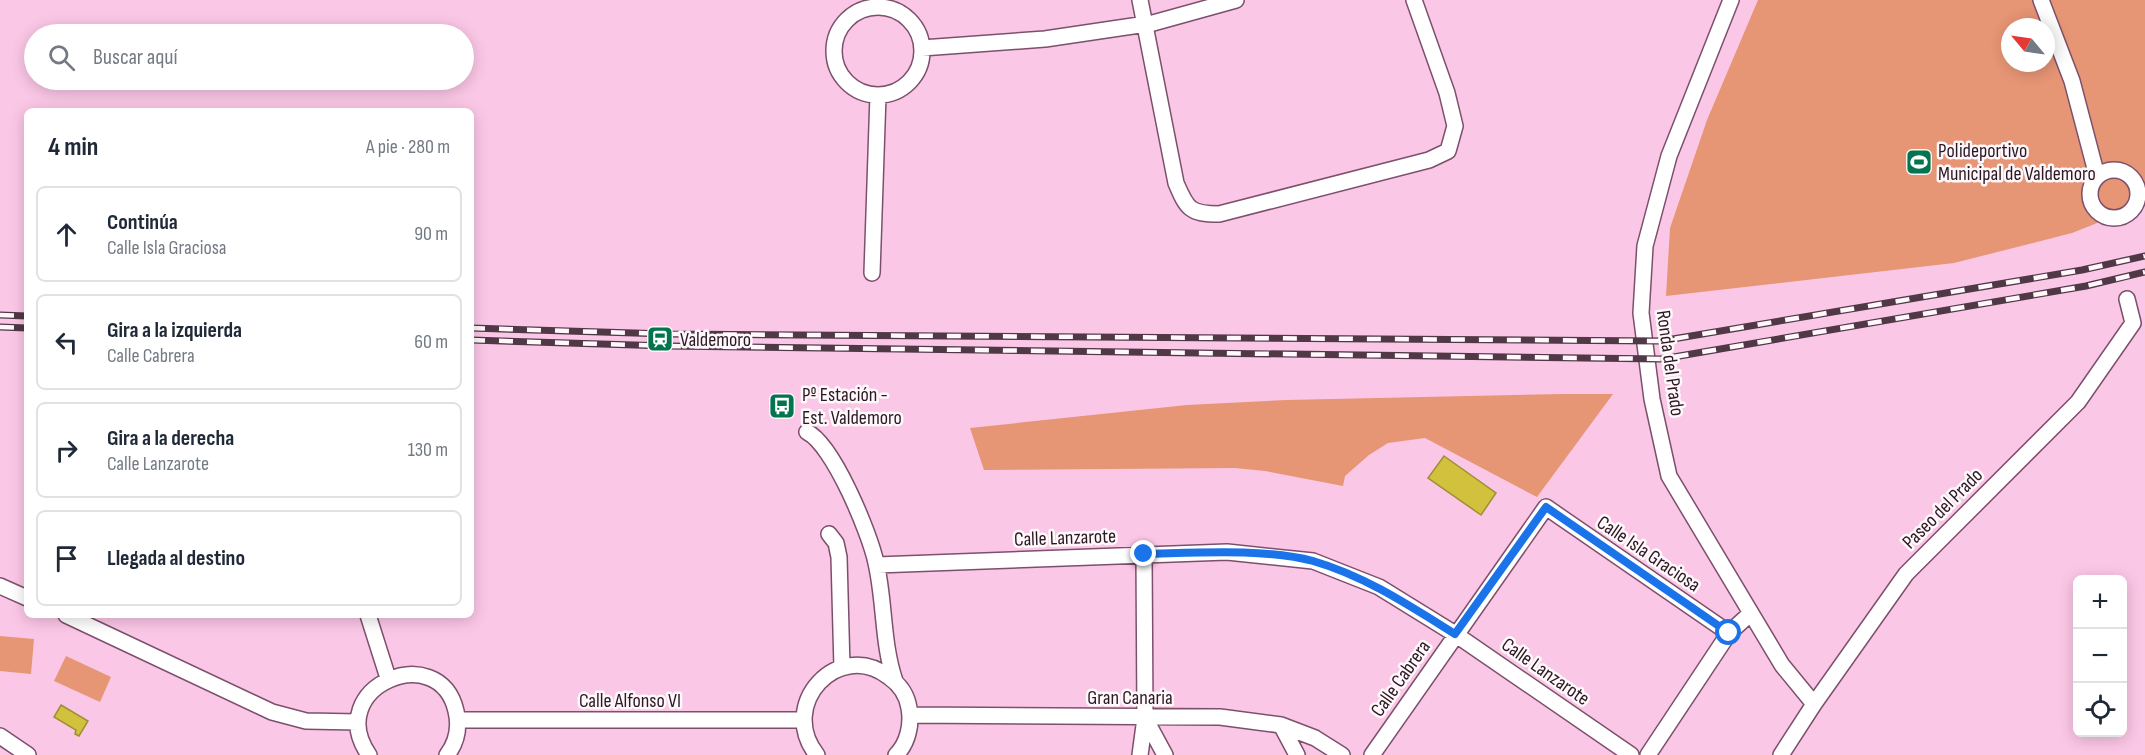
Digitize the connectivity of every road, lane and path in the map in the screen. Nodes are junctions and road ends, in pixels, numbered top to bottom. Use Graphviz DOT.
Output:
graph roads {
  1 [pos="1140,0"];
  2 [pos="1236,0"];
  3 [pos="1414,0"];
  4 [pos="1731,0"];
  5 [pos="2041,0"];
  6 [pos="879,4"];
  7 [pos="1145,24"];
  8 [pos="922,48"];
  9 [pos="878,95"];
  10 [pos="2097,176"];
  11 [pos="872,273"];
  12 [pos="2127,299"];
  13 [pos="807,432"];
  14 [pos="1546,507"];
  15 [pos="829,534"];
  16 [pos="1144,554"];
  17 [pos="877,564"];
  18 [pos="0,586"];
  19 [pos="24,597"];
  20 [pos="1752,613"];
  21 [pos="72,618"];
  22 [pos="369,618"];
  23 [pos="1729,633"];
  24 [pos="1455,634"];
  25 [pos="842,668"];
  26 [pos="388,678"];
  27 [pos="895,681"];
  28 [pos="1814,704"];
  29 [pos="910,716"];
  30 [pos="1145,718"];
  31 [pos="458,720"];
  32 [pos="803,720"];
  33 [pos="358,723"];
  34 [pos="1281,725"];
  35 [pos="0,736"];
  36 [pos="28,755"];
  37 [pos="369,755"];
  38 [pos="447,755"];
  39 [pos="817,755"];
  40 [pos="896,755"];
  41 [pos="1140,755"];
  42 [pos="1165,755"];
  43 [pos="1297,755"];
  44 [pos="1342,755"];
  45 [pos="1372,755"];
  46 [pos="1630,755"];
  47 [pos="1648,755"];
  48 [pos="1781,755"];
  1 -- 7 [label="street"];
  2 -- 7 [label="street"];
  3 -- 7 [label="street"];
  4 -- 20 [label="street, Ronda del Prado"];
  5 -- 10 [label="street"];
  6 -- 8 [label="street"];
  6 -- 9 [label="street"];
  7 -- 8 [label="street"];
  8 -- 9 [label="street"];
  9 -- 11 [label="street"];
  12 -- 28 [label="street, Paseo del Prado"];
  13 -- 17 [label="street"];
  14 -- 23 [label="street, Calle Isla Graciosa"];
  14 -- 24 [label="street, Calle Cabrera"];
  15 -- 25 [label="street"];
  16 -- 17 [label="street, Calle Lanzarote"];
  16 -- 24 [label="street, Calle Lanzarote"];
  16 -- 30 [label="street"];
  17 -- 27 [label="street"];
  18 -- 19 [label="street"];
  20 -- 23 [label="street"];
  20 -- 28 [label="street, Ronda del Prado"];
  21 -- 33 [label="street"];
  22 -- 26 [label="street"];
  23 -- 47 [label="street"];
  24 -- 45 [label="street, Calle Cabrera"];
  24 -- 46 [label="street, Calle Lanzarote"];
  25 -- 27 [label="street"];
  25 -- 32 [label="street"];
  26 -- 31 [label="street"];
  26 -- 33 [label="street"];
  27 -- 29 [label="street"];
  28 -- 48 [label="street, Paseo del Prado"];
  29 -- 30 [label="street, Gran Canaria"];
  29 -- 40 [label="street"];
  30 -- 34 [label="street, Gran Canaria"];
  30 -- 41 [label="street"];
  30 -- 42 [label="street"];
  31 -- 32 [label="street, Calle Alfonso VI"];
  31 -- 38 [label="street"];
  32 -- 39 [label="street"];
  33 -- 37 [label="street"];
  34 -- 43 [label="street"];
  34 -- 44 [label="street, Gran Canaria"];
  35 -- 36 [label="street"];
}
